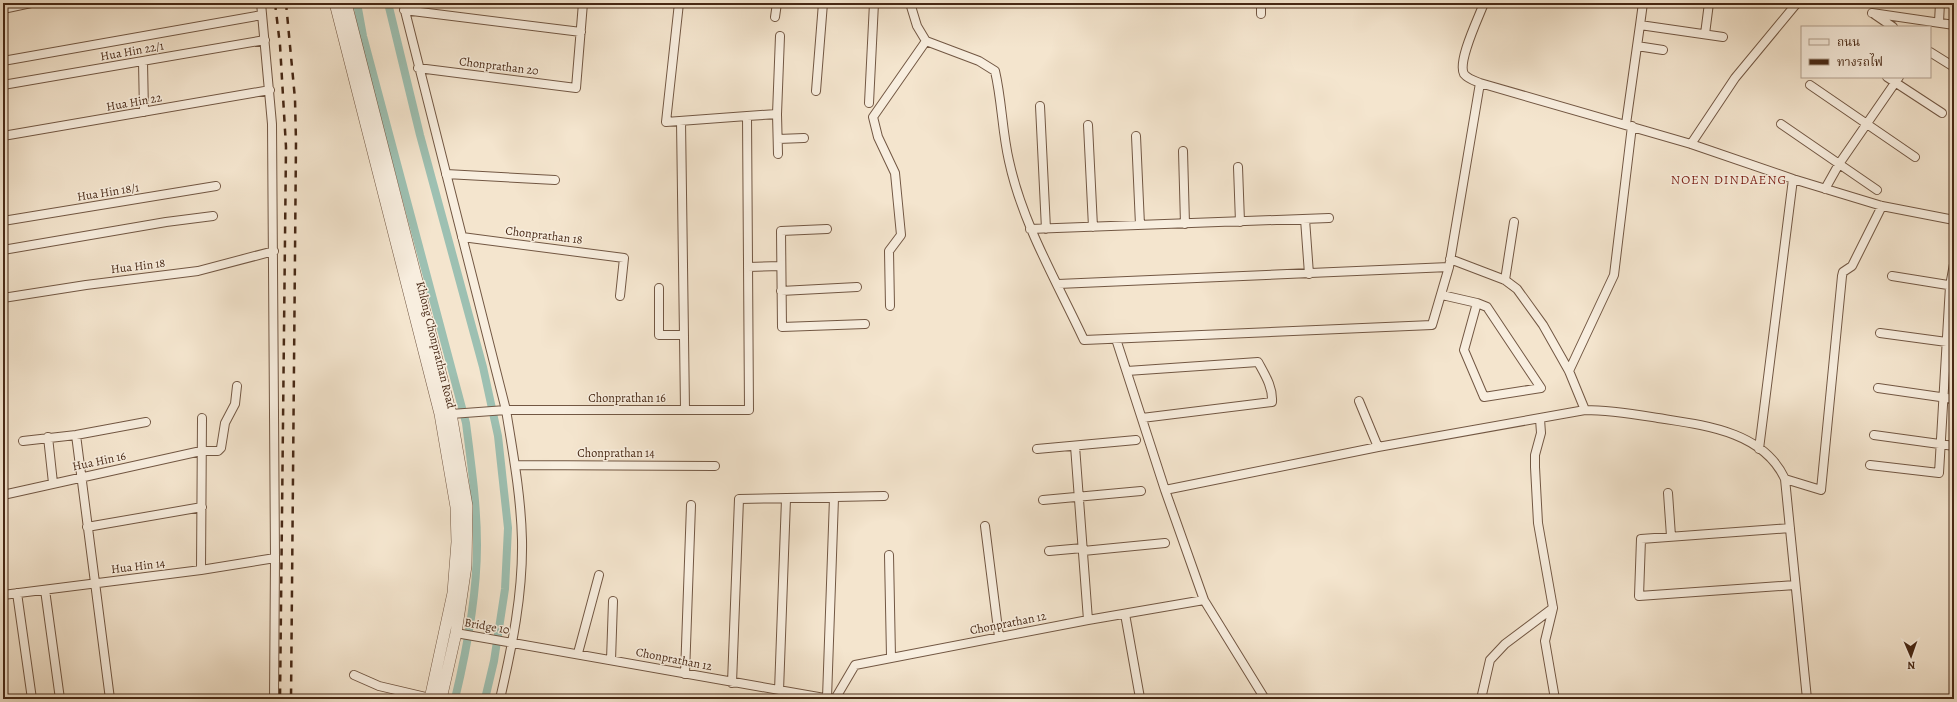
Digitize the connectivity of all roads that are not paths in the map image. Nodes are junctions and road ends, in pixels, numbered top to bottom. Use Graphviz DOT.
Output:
graph roads {
  1 [pos="31,3"];
  2 [pos="261,3"];
  3 [pos="335,3"];
  4 [pos="346,3"];
  5 [pos="583,3"];
  6 [pos="679,3"];
  7 [pos="777,3"];
  8 [pos="823,3"];
  9 [pos="874,3"];
  10 [pos="910,3"];
  11 [pos="1261,3"];
  12 [pos="1484,3"];
  13 [pos="1643,3"];
  14 [pos="1709,3"];
  15 [pos="1796,3"];
  16 [pos="1940,3"];
  17 [pos="404,7"];
  18 [pos="3,9"];
  19 [pos="1261,14"];
  20 [pos="262,15"];
  21 [pos="775,17"];
  22 [pos="1939,22"];
  23 [pos="1640,25"];
  24 [pos="1954,25"];
  25 [pos="1892,26"];
  26 [pos="581,32"];
  27 [pos="1705,34"];
  28 [pos="780,36"];
  29 [pos="1723,37"];
  30 [pos="264,40"];
  31 [pos="926,41"];
  32 [pos="1637,46"];
  33 [pos="1662,50"];
  34 [pos="1931,53"];
  35 [pos="3,62"];
  36 [pos="143,62"];
  37 [pos="418,68"];
  38 [pos="1954,68"];
  39 [pos="1897,80"];
  40 [pos="1480,83"];
  41 [pos="3,84"];
  42 [pos="1810,85"];
  43 [pos="270,90"];
  44 [pos="816,91"];
  45 [pos="869,104"];
  46 [pos="1040,106"];
  47 [pos="144,112"];
  48 [pos="777,114"];
  49 [pos="1942,114"];
  50 [pos="747,116"];
  51 [pos="682,121"];
  52 [pos="1781,124"];
  53 [pos="1866,124"];
  54 [pos="1088,125"];
  55 [pos="1630,125"];
  56 [pos="3,136"];
  57 [pos="1136,136"];
  58 [pos="804,138"];
  59 [pos="778,139"];
  60 [pos="1691,144"];
  61 [pos="1183,151"];
  62 [pos="778,154"];
  63 [pos="1915,157"];
  64 [pos="1839,164"];
  65 [pos="1238,167"];
  66 [pos="446,174"];
  67 [pos="1793,179"];
  68 [pos="555,180"];
  69 [pos="216,186"];
  70 [pos="1825,189"];
  71 [pos="1877,190"];
  72 [pos="1882,206"];
  73 [pos="213,216"];
  74 [pos="1329,218"];
  75 [pos="1305,219"];
  76 [pos="1954,220"];
  77 [pos="3,221"];
  78 [pos="1240,222"];
  79 [pos="1514,222"];
  80 [pos="1185,224"];
  81 [pos="1140,225"];
  82 [pos="1093,227"];
  83 [pos="828,229"];
  84 [pos="1030,229"];
  85 [pos="1046,229"];
  86 [pos="462,237"];
  87 [pos="3,250"];
  88 [pos="274,251"];
  89 [pos="1450,263"];
  90 [pos="1954,264"];
  91 [pos="781,266"];
  92 [pos="748,267"];
  93 [pos="1309,274"];
  94 [pos="1892,276"];
  95 [pos="1506,280"];
  96 [pos="1058,284"];
  97 [pos="1952,286"];
  98 [pos="857,287"];
  99 [pos="659,288"];
  100 [pos="782,291"];
  101 [pos="1442,295"];
  102 [pos="620,296"];
  103 [pos="3,298"];
  104 [pos="1477,302"];
  105 [pos="890,306"];
  106 [pos="865,324"];
  107 [pos="1880,333"];
  108 [pos="684,335"];
  109 [pos="1116,339"];
  110 [pos="1950,342"];
  111 [pos="1127,371"];
  112 [pos="1569,371"];
  113 [pos="237,386"];
  114 [pos="1878,388"];
  115 [pos="1943,397"];
  116 [pos="1954,399"];
  117 [pos="1358,400"];
  118 [pos="686,409"];
  119 [pos="506,410"];
  120 [pos="1585,410"];
  121 [pos="451,414"];
  122 [pos="202,418"];
  123 [pos="1142,418"];
  124 [pos="1540,419"];
  125 [pos="146,422"];
  126 [pos="76,434"];
  127 [pos="1874,435"];
  128 [pos="48,437"];
  129 [pos="1136,440"];
  130 [pos="23,441"];
  131 [pos="1940,444"];
  132 [pos="1075,446"];
  133 [pos="1954,446"];
  134 [pos="1378,447"];
  135 [pos="1037,449"];
  136 [pos="1759,449"];
  137 [pos="201,451"];
  138 [pos="516,465"];
  139 [pos="1870,465"];
  140 [pos="716,466"];
  141 [pos="81,477"];
  142 [pos="1785,479"];
  143 [pos="53,483"];
  144 [pos="1165,490"];
  145 [pos="1141,491"];
  146 [pos="1668,493"];
  147 [pos="3,495"];
  148 [pos="884,496"];
  149 [pos="1079,497"];
  150 [pos="834,498"];
  151 [pos="786,499"];
  152 [pos="1043,500"];
  153 [pos="691,505"];
  154 [pos="202,507"];
  155 [pos="985,526"];
  156 [pos="87,527"];
  157 [pos="1790,528"];
  158 [pos="1671,536"];
  159 [pos="1165,543"];
  160 [pos="1083,550"];
  161 [pos="1049,551"];
  162 [pos="889,555"];
  163 [pos="275,558"];
  164 [pos="201,570"];
  165 [pos="599,575"];
  166 [pos="94,583"];
  167 [pos="1795,584"];
  168 [pos="45,590"];
  169 [pos="17,593"];
  170 [pos="3,595"];
  171 [pos="1204,600"];
  172 [pos="613,601"];
  173 [pos="1553,608"];
  174 [pos="1125,614"];
  175 [pos="1088,620"];
  176 [pos="456,633"];
  177 [pos="999,637"];
  178 [pos="513,643"];
  179 [pos="578,653"];
  180 [pos="891,658"];
  181 [pos="611,660"];
  182 [pos="685,674"];
  183 [pos="354,675"];
  184 [pos="732,683"];
  185 [pos="779,691"];
  186 [pos="1140,698"];
  187 [pos="32,699"];
  188 [pos="60,699"];
  189 [pos="110,699"];
  190 [pos="274,699"];
  191 [pos="433,699"];
  192 [pos="500,699"];
  193 [pos="831,699"];
  194 [pos="1265,699"];
  195 [pos="1481,699"];
  196 [pos="1555,699"];
  197 [pos="1808,699"];
  1 -- 18 [label="street"];
  2 -- 20 [label="street"];
  3 -- 191 [label="street, Khlong Chonprathan Road"];
  4 -- 121 [label="street, Khlong Chonprathan Road"];
  5 -- 26 [label="street"];
  6 -- 51 [label="street"];
  7 -- 21 [label="street"];
  8 -- 44 [label="street"];
  9 -- 45 [label="street"];
  10 -- 31 [label="street"];
  11 -- 19 [label="street"];
  12 -- 40 [label="street"];
  13 -- 23 [label="street"];
  14 -- 27 [label="street"];
  15 -- 60 [label="street"];
  16 -- 22 [label="street"];
  17 -- 26 [label="street"];
  17 -- 37 [label="street"];
  20 -- 30 [label="street"];
  20 -- 35 [label="street"];
  22 -- 24 [label="street"];
  22 -- 25 [label="street"];
  23 -- 27 [label="street"];
  23 -- 32 [label="street"];
  26 -- 37 [label="street, Chonprathan 20"];
  27 -- 29 [label="street"];
  28 -- 48 [label="street"];
  30 -- 36 [label="street, Hua Hin 22/1"];
  30 -- 43 [label="street"];
  31 -- 84 [label="street"];
  31 -- 105 [label="street"];
  32 -- 33 [label="street"];
  32 -- 55 [label="street"];
  34 -- 38 [label="street"];
  36 -- 41 [label="street, Hua Hin 22/1"];
  36 -- 47 [label="street"];
  37 -- 66 [label="street"];
  39 -- 49 [label="street"];
  39 -- 53 [label="street"];
  40 -- 55 [label="street"];
  40 -- 89 [label="street"];
  42 -- 53 [label="street"];
  43 -- 47 [label="street, Hua Hin 22"];
  43 -- 88 [label="street"];
  46 -- 85 [label="street"];
  47 -- 56 [label="street, Hua Hin 22"];
  48 -- 50 [label="street"];
  48 -- 59 [label="street"];
  50 -- 51 [label="street"];
  50 -- 92 [label="street"];
  51 -- 108 [label="street"];
  52 -- 64 [label="street"];
  53 -- 63 [label="street"];
  53 -- 64 [label="street"];
  54 -- 82 [label="street"];
  55 -- 60 [label="street"];
  55 -- 112 [label="street"];
  57 -- 81 [label="street"];
  58 -- 59 [label="street"];
  59 -- 62 [label="street"];
  60 -- 67 [label="street"];
  61 -- 80 [label="street"];
  64 -- 70 [label="street"];
  64 -- 71 [label="street"];
  65 -- 78 [label="street"];
  66 -- 68 [label="street"];
  66 -- 86 [label="street"];
  67 -- 70 [label="street"];
  67 -- 136 [label="street"];
  69 -- 77 [label="street, Hua Hin 18/1"];
  70 -- 72 [label="street"];
  72 -- 76 [label="street"];
  72 -- 142 [label="street"];
  73 -- 87 [label="street"];
  74 -- 75 [label="street"];
  75 -- 78 [label="street"];
  75 -- 93 [label="street"];
  78 -- 80 [label="street"];
  79 -- 95 [label="street"];
  80 -- 81 [label="street"];
  81 -- 82 [label="street"];
  82 -- 85 [label="street"];
  83 -- 91 [label="street"];
  84 -- 85 [label="street"];
  84 -- 96 [label="street"];
  86 -- 102 [label="street, Chonprathan 18"];
  86 -- 119 [label="street"];
  88 -- 103 [label="street, Hua Hin 18"];
  88 -- 163 [label="street"];
  89 -- 93 [label="street"];
  89 -- 95 [label="street"];
  89 -- 101 [label="street"];
  90 -- 97 [label="street"];
  91 -- 92 [label="street"];
  91 -- 100 [label="street"];
  92 -- 118 [label="street, Chonprathan 16"];
  93 -- 96 [label="street"];
  94 -- 97 [label="street"];
  95 -- 112 [label="street"];
  96 -- 109 [label="street"];
  97 -- 110 [label="street"];
  98 -- 100 [label="street"];
  99 -- 108 [label="street"];
  100 -- 106 [label="street"];
  101 -- 104 [label="street"];
  101 -- 109 [label="street"];
  104 -- 104 [label="street"];
  107 -- 110 [label="street"];
  108 -- 118 [label="street"];
  109 -- 111 [label="street"];
  110 -- 115 [label="street"];
  111 -- 123 [label="street"];
  111 -- 123 [label="street"];
  112 -- 120 [label="street"];
  113 -- 137 [label="street, Hua Hin 16"];
  114 -- 115 [label="street"];
  115 -- 116 [label="street"];
  115 -- 131 [label="street"];
  117 -- 134 [label="street"];
  118 -- 119 [label="street, Chonprathan 16"];
  119 -- 121 [label="street, Chonprathan 16"];
  119 -- 138 [label="street"];
  120 -- 124 [label="street"];
  120 -- 136 [label="street"];
  121 -- 176 [label="street, Khlong Chonprathan Road"];
  122 -- 137 [label="street"];
  123 -- 144 [label="street"];
  124 -- 134 [label="street"];
  124 -- 173 [label="street"];
  125 -- 126 [label="street"];
  126 -- 128 [label="street"];
  126 -- 141 [label="street"];
  127 -- 131 [label="street"];
  128 -- 130 [label="street"];
  128 -- 143 [label="street"];
  129 -- 132 [label="street"];
  131 -- 133 [label="street"];
  131 -- 139 [label="street"];
  132 -- 135 [label="street"];
  132 -- 149 [label="street"];
  134 -- 144 [label="street"];
  136 -- 142 [label="street"];
  137 -- 141 [label="street, Hua Hin 16"];
  137 -- 154 [label="street"];
  138 -- 140 [label="street, Chonprathan 14"];
  138 -- 178 [label="street"];
  141 -- 143 [label="street, Hua Hin 16"];
  141 -- 156 [label="street"];
  142 -- 157 [label="street"];
  143 -- 147 [label="street, Hua Hin 16"];
  144 -- 171 [label="street"];
  145 -- 149 [label="street"];
  146 -- 158 [label="street"];
  148 -- 150 [label="street"];
  149 -- 152 [label="street"];
  149 -- 160 [label="street"];
  150 -- 151 [label="street"];
  150 -- 193 [label="street"];
  151 -- 184 [label="street"];
  151 -- 185 [label="street"];
  153 -- 182 [label="street"];
  154 -- 156 [label="street"];
  154 -- 164 [label="street"];
  155 -- 177 [label="street"];
  156 -- 166 [label="street"];
  157 -- 158 [label="street"];
  157 -- 167 [label="street"];
  158 -- 167 [label="street"];
  159 -- 160 [label="street"];
  160 -- 161 [label="street"];
  160 -- 175 [label="street"];
  162 -- 180 [label="street"];
  163 -- 164 [label="street, Hua Hin 14"];
  163 -- 190 [label="street"];
  164 -- 166 [label="street, Hua Hin 14"];
  165 -- 179 [label="street"];
  166 -- 168 [label="street, Hua Hin 14"];
  166 -- 189 [label="street"];
  167 -- 197 [label="street"];
  168 -- 169 [label="street, Hua Hin 14"];
  168 -- 188 [label="street"];
  169 -- 170 [label="street, Hua Hin 14"];
  169 -- 187 [label="street"];
  171 -- 174 [label="street, Chonprathan 12"];
  171 -- 194 [label="street"];
  172 -- 181 [label="street"];
  173 -- 195 [label="street"];
  173 -- 196 [label="street"];
  174 -- 175 [label="street, Chonprathan 12"];
  174 -- 186 [label="street"];
  175 -- 177 [label="street, Chonprathan 12"];
  176 -- 178 [label="street, Bridge 10"];
  176 -- 191 [label="street, Khlong Chonprathan Road"];
  177 -- 180 [label="street, Chonprathan 12"];
  178 -- 179 [label="street, Chonprathan 12"];
  178 -- 192 [label="street"];
  179 -- 181 [label="street, Chonprathan 12"];
  180 -- 193 [label="street, Chonprathan 12"];
  181 -- 182 [label="street, Chonprathan 12"];
  182 -- 184 [label="street, Chonprathan 12"];
  183 -- 191 [label="street"];
  184 -- 185 [label="street, Chonprathan 12"];
  185 -- 193 [label="street, Chonprathan 12"];
}
